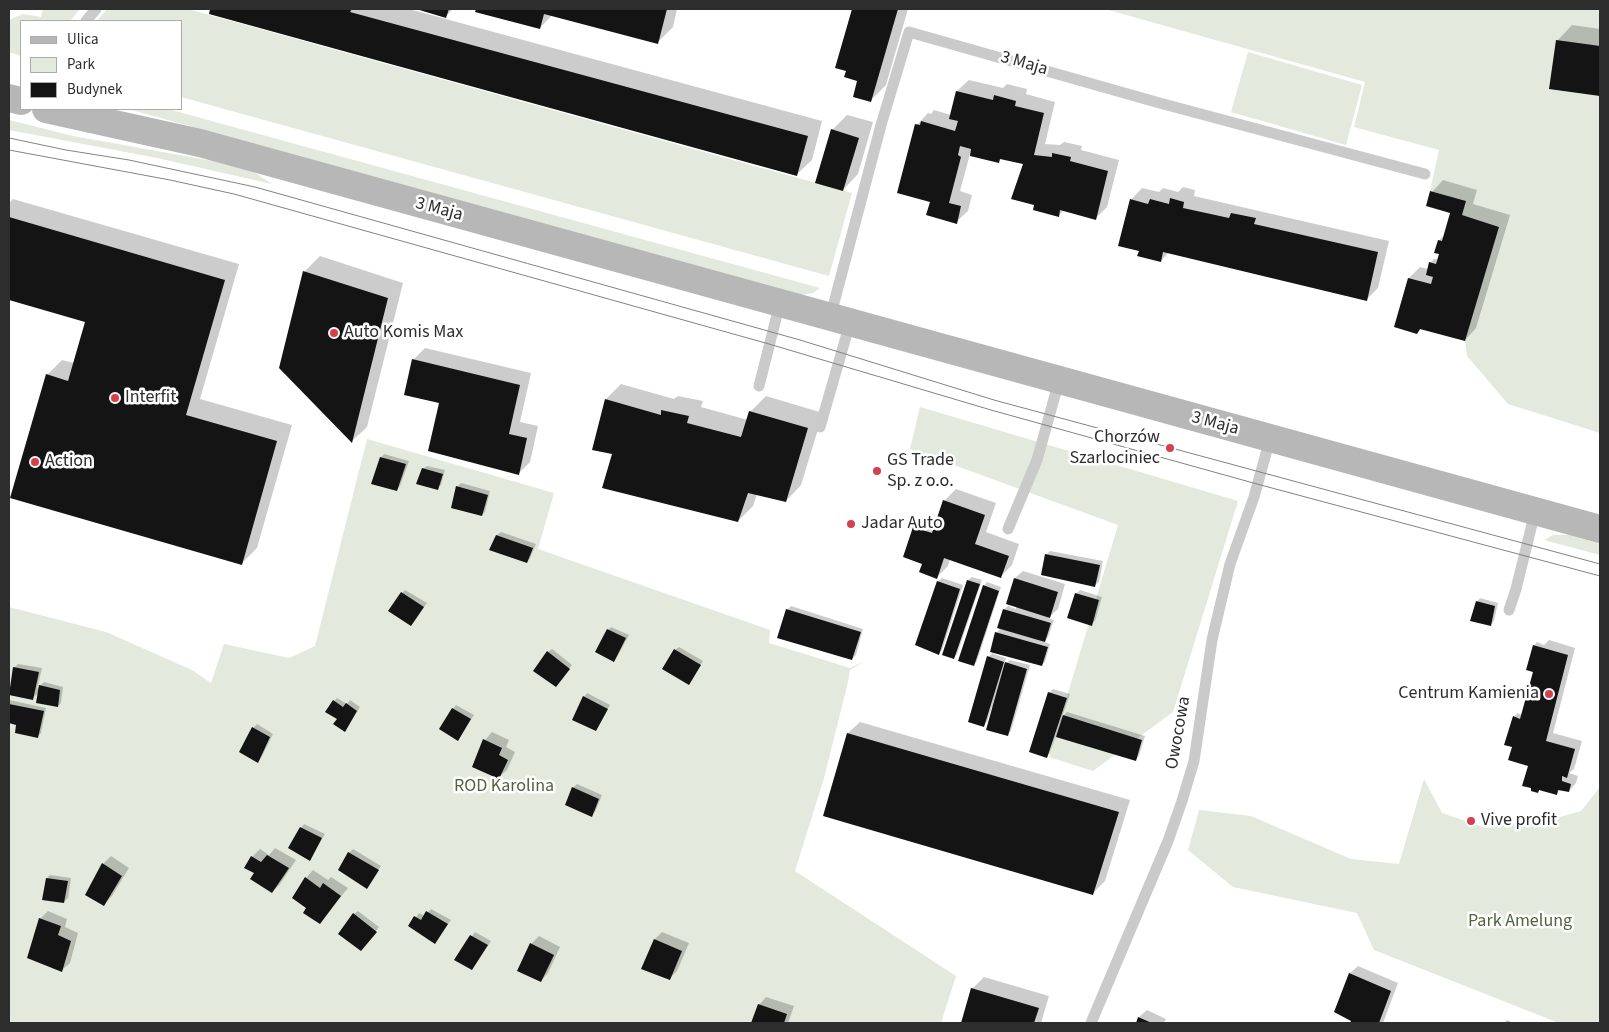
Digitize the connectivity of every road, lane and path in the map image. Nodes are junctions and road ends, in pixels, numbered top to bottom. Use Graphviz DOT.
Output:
graph roads {
  1 [pos="96,9"];
  2 [pos="87,20"];
  3 [pos="52,110"];
  4 [pos="1425,174"];
  5 [pos="780,303"];
  6 [pos="840,320"];
  7 [pos="1059,381"];
  8 [pos="759,386"];
  9 [pos="820,427"];
  10 [pos="1270,439"];
  11 [pos="1535,512"];
  12 [pos="1008,529"];
  13 [pos="1600,529"];
  14 [pos="1509,610"];
  15 [pos="1091,1023"];
  1 -- 2 [label="lane"];
  3 -- 5 [label="street, 3 Maja"];
  4 -- 6 [label="lane, 3 Maja"];
  5 -- 6 [label="street, 3 Maja"];
  5 -- 8 [label="lane"];
  6 -- 7 [label="street, 3 Maja"];
  6 -- 9 [label="lane"];
  7 -- 10 [label="street, 3 Maja"];
  7 -- 12 [label="lane"];
  10 -- 11 [label="street, 3 Maja"];
  10 -- 15 [label="lane, Owocowa"];
  11 -- 13 [label="street, 3 Maja"];
  11 -- 14 [label="lane"];
}
